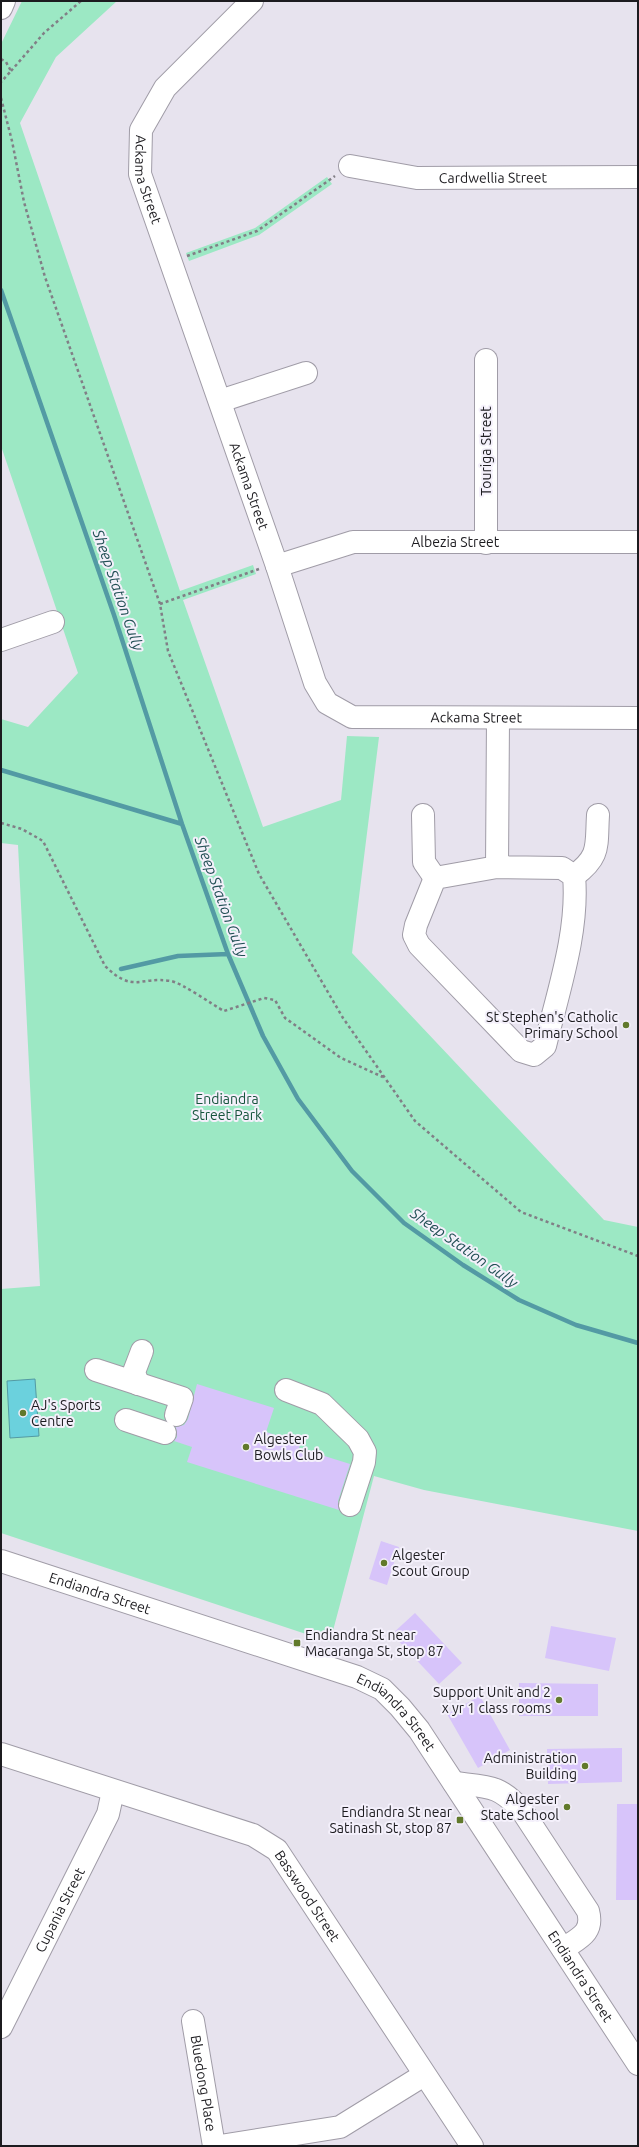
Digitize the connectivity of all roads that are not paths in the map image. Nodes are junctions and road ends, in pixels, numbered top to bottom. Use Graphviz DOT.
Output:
graph roads {
  1 [pos="4,1"];
  2 [pos="252,1"];
  3 [pos="1,8"];
  4 [pos="350,166"];
  5 [pos="638,177"];
  6 [pos="486,360"];
  7 [pos="306,373"];
  8 [pos="220,401"];
  9 [pos="638,542"];
  10 [pos="486,543"];
  11 [pos="277,566"];
  12 [pos="54,622"];
  13 [pos="1,640"];
  14 [pos="498,718"];
  15 [pos="638,718"];
  16 [pos="423,815"];
  17 [pos="598,815"];
  18 [pos="497,867"];
  19 [pos="574,876"];
  20 [pos="435,878"];
  21 [pos="142,1351"];
  22 [pos="96,1370"];
  23 [pos="138,1384"];
  24 [pos="286,1390"];
  25 [pos="126,1420"];
  26 [pos="350,1505"];
  27 [pos="1,1561"];
  28 [pos="1,1754"];
  29 [pos="454,1783"];
  30 [pos="113,1791"];
  31 [pos="563,1949"];
  32 [pos="193,2021"];
  33 [pos="1,2027"];
  34 [pos="638,2064"];
  35 [pos="424,2075"];
  36 [pos="214,2146"];
  37 [pos="220,2146"];
  38 [pos="472,2146"];
  1 -- 3 [label="street"];
  2 -- 8 [label="street, Ackama Street"];
  4 -- 5 [label="street, Cardwellia Street"];
  6 -- 10 [label="street, Touriga Street"];
  7 -- 8 [label="street"];
  8 -- 11 [label="street, Ackama Street"];
  9 -- 10 [label="street, Albezia Street"];
  10 -- 11 [label="street, Albezia Street"];
  11 -- 14 [label="street, Ackama Street"];
  12 -- 13 [label="street"];
  14 -- 15 [label="street, Ackama Street"];
  14 -- 18 [label="street"];
  16 -- 20 [label="street"];
  17 -- 19 [label="street"];
  18 -- 19 [label="street"];
  18 -- 20 [label="street"];
  19 -- 20 [label="street"];
  21 -- 23 [label="street"];
  22 -- 23 [label="street"];
  23 -- 25 [label="street"];
  24 -- 26 [label="street"];
  27 -- 29 [label="street, Endiandra Street"];
  28 -- 30 [label="street, Basswood Street"];
  29 -- 31 [label="street, Endiandra Street"];
  29 -- 31 [label="street"];
  30 -- 33 [label="street, Cupania Street"];
  30 -- 35 [label="street, Basswood Street"];
  31 -- 34 [label="street, Endiandra Street"];
  32 -- 36 [label="street, Bluedong Place"];
  35 -- 37 [label="street"];
  35 -- 38 [label="street, Basswood Street"];
}
